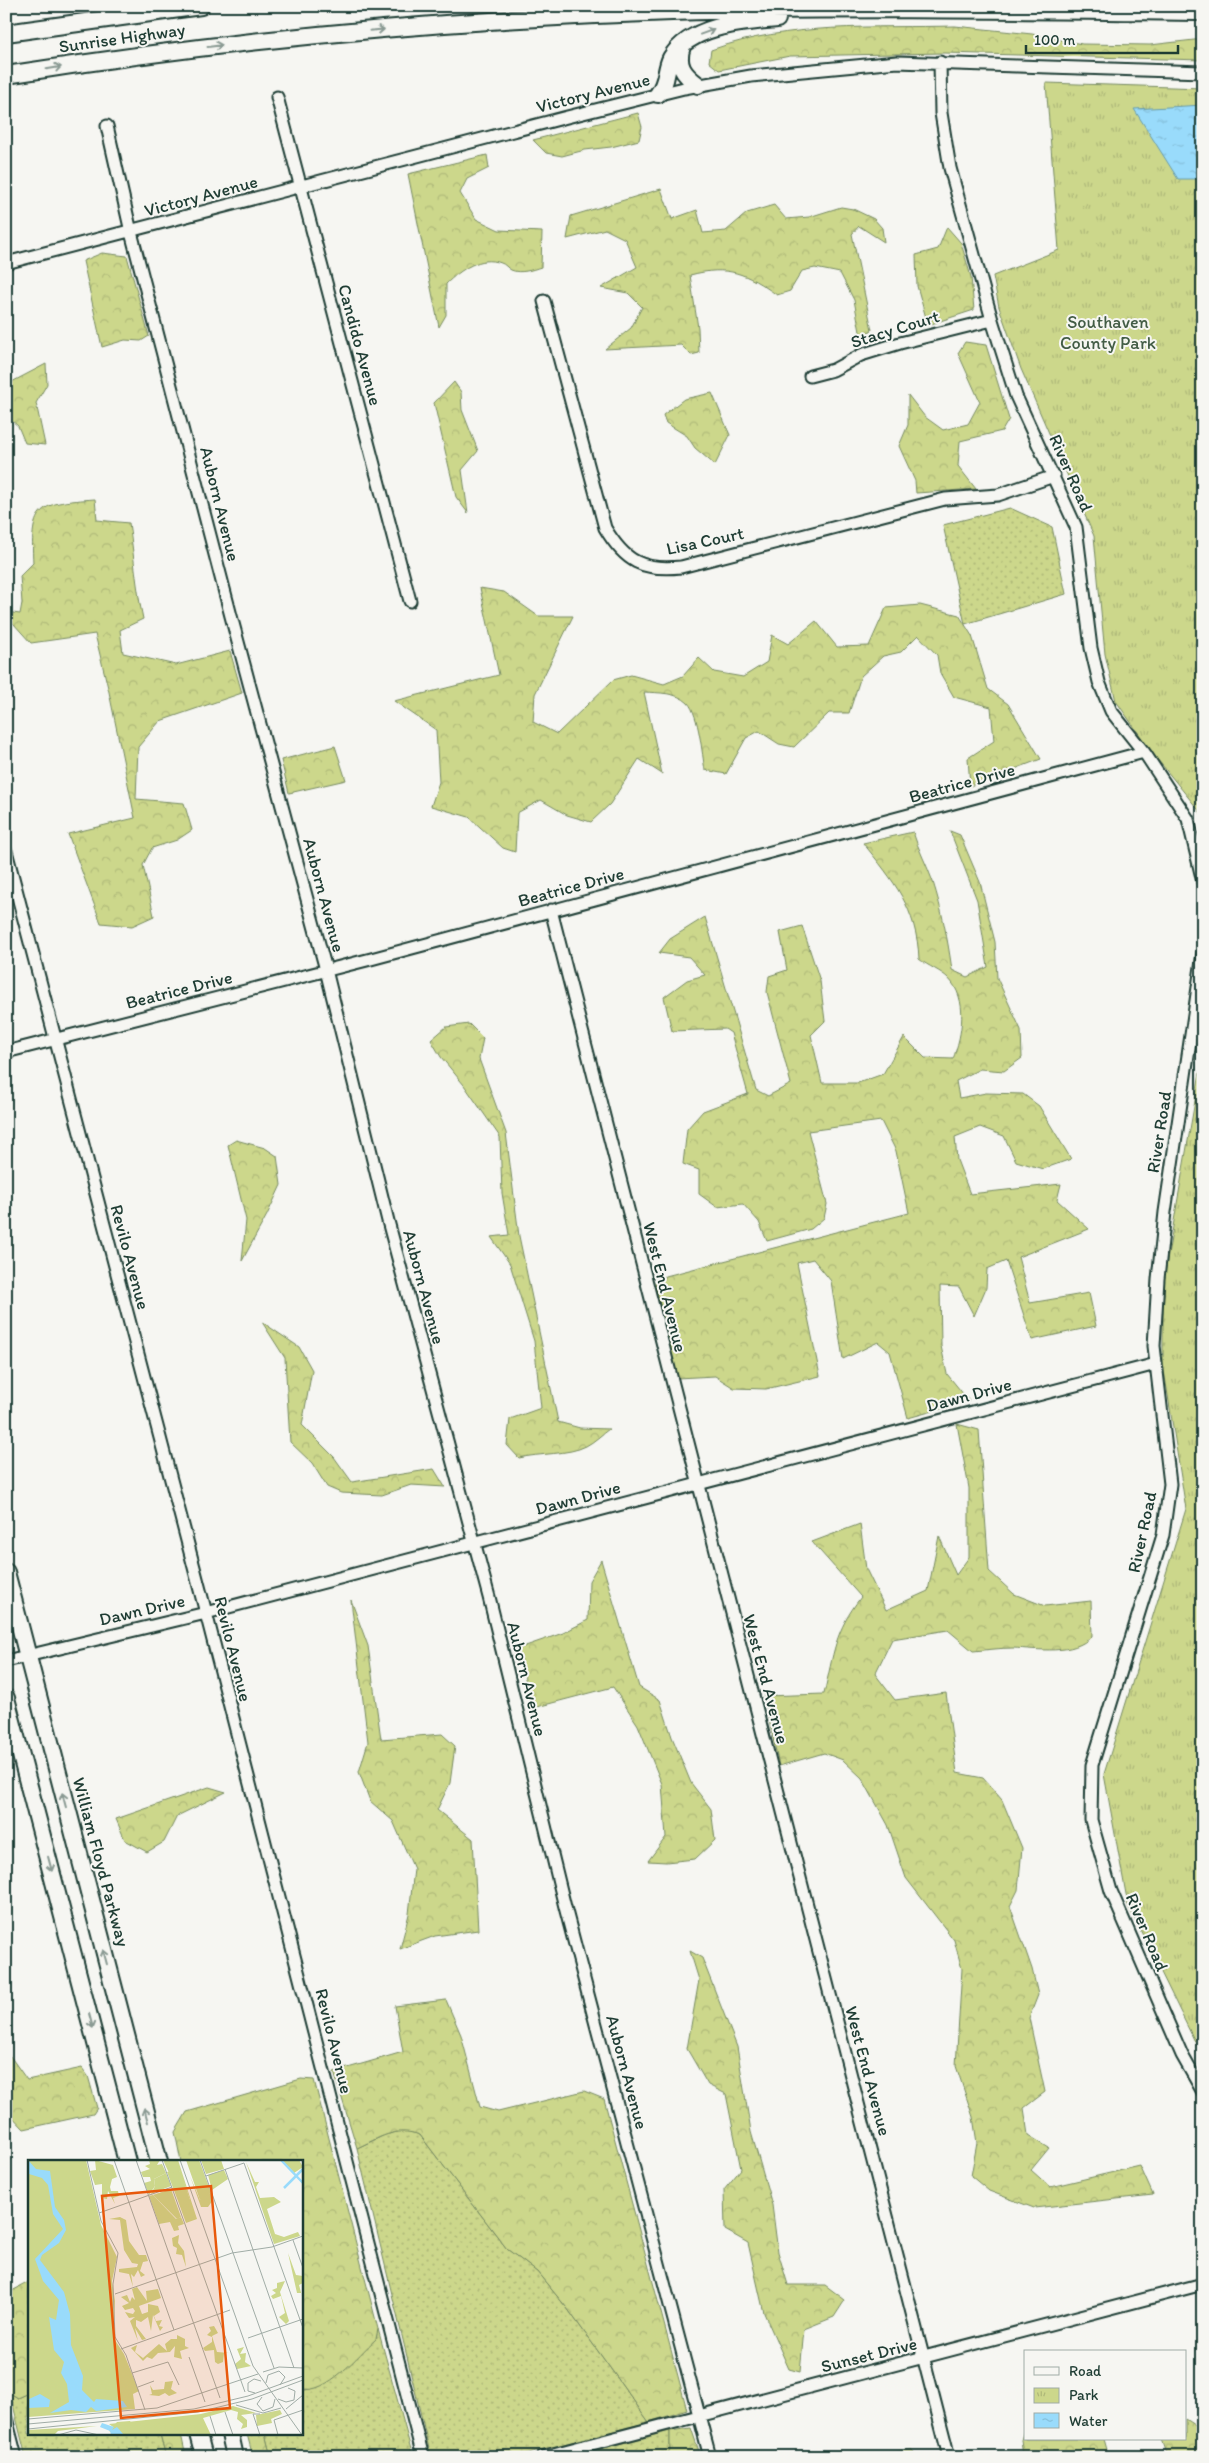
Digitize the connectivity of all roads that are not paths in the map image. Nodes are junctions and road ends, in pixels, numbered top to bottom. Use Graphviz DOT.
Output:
graph roads {
  1 [pos="200,6"];
  2 [pos="855,10"];
  3 [pos="1203,12"];
  4 [pos="6,32"];
  5 [pos="682,46"];
  6 [pos="940,62"];
  7 [pos="1203,72"];
  8 [pos="6,75"];
  9 [pos="698,85"];
  10 [pos="658,94"];
  11 [pos="277,97"];
  12 [pos="107,126"];
  13 [pos="300,188"];
  14 [pos="131,232"];
  15 [pos="6,263"];
  16 [pos="544,301"];
  17 [pos="992,320"];
  18 [pos="810,376"];
  19 [pos="1054,476"];
  20 [pos="410,601"];
  21 [pos="1144,752"];
  22 [pos="6,851"];
  23 [pos="1203,882"];
  24 [pos="551,910"];
  25 [pos="1203,953"];
  26 [pos="326,970"];
  27 [pos="55,1040"];
  28 [pos="6,1052"];
  29 [pos="1156,1364"];
  30 [pos="698,1485"];
  31 [pos="474,1543"];
  32 [pos="6,1572"];
  33 [pos="206,1613"];
  34 [pos="28,1656"];
  35 [pos="6,1661"];
  36 [pos="6,1698"];
  37 [pos="1203,2092"];
  38 [pos="127,2160"];
  39 [pos="158,2160"];
  40 [pos="1203,2284"];
  41 [pos="924,2359"];
  42 [pos="700,2417"];
  43 [pos="6,2418"];
  44 [pos="199,2436"];
  45 [pos="230,2436"];
  46 [pos="16,2457"];
  47 [pos="204,2457"];
  48 [pos="235,2457"];
  49 [pos="422,2457"];
  50 [pos="542,2457"];
  51 [pos="710,2457"];
  52 [pos="949,2457"];
  1 -- 4 [label="highway, Sunrise Highway"];
  2 -- 3 [label="highway, Sunrise Highway"];
  5 -- 2 [label="highway, one-way"];
  8 -- 2 [label="highway, Sunrise Highway, one-way"];
  5 -- 9 [label="highway"];
  5 -- 10 [label="highway"];
  6 -- 7 [label="street, Victory Avenue"];
  6 -- 9 [label="street, Victory Avenue"];
  6 -- 17 [label="street, River Road"];
  9 -- 10 [label="street, Victory Avenue"];
  10 -- 13 [label="street, Victory Avenue"];
  11 -- 13 [label="street, Candido Avenue"];
  12 -- 14 [label="street, Auborn Avenue"];
  13 -- 14 [label="street, Victory Avenue"];
  13 -- 20 [label="street, Candido Avenue"];
  14 -- 15 [label="street, Victory Avenue"];
  14 -- 26 [label="street, Auborn Avenue"];
  16 -- 19 [label="street, Lisa Court"];
  17 -- 18 [label="street, Stacy Court"];
  17 -- 19 [label="street, River Road"];
  19 -- 21 [label="street, River Road"];
  21 -- 23 [label="street, River Road"];
  21 -- 24 [label="street, Beatrice Drive"];
  22 -- 27 [label="street, Revilo Avenue"];
  24 -- 26 [label="street, Beatrice Drive"];
  24 -- 30 [label="street, West End Avenue"];
  25 -- 29 [label="street, River Road"];
  26 -- 27 [label="street, Beatrice Drive"];
  26 -- 31 [label="street, Auborn Avenue"];
  27 -- 28 [label="street, Beatrice Drive"];
  27 -- 33 [label="street, Revilo Avenue"];
  29 -- 30 [label="street, Dawn Drive"];
  29 -- 37 [label="street, River Road"];
  30 -- 31 [label="street, Dawn Drive"];
  30 -- 41 [label="street, West End Avenue"];
  31 -- 33 [label="street, Dawn Drive"];
  31 -- 42 [label="street, Auborn Avenue"];
  32 -- 34 [label="highway, William Floyd Parkway"];
  33 -- 34 [label="street, Dawn Drive"];
  33 -- 49 [label="street, Revilo Avenue"];
  34 -- 35 [label="street, Dawn Drive"];
  39 -- 34 [label="highway, William Floyd Parkway, one-way"];
  36 -- 38 [label="highway, one-way"];
  40 -- 41 [label="street, Sunset Drive"];
  41 -- 42 [label="street, Sunset Drive"];
  41 -- 52 [label="street, West End Avenue"];
  42 -- 50 [label="street, Sunset Drive"];
  42 -- 51 [label="street, Auborn Avenue"];
  43 -- 46 [label="street"];
  44 -- 47 [label="highway"];
  45 -- 48 [label="highway"];
}
